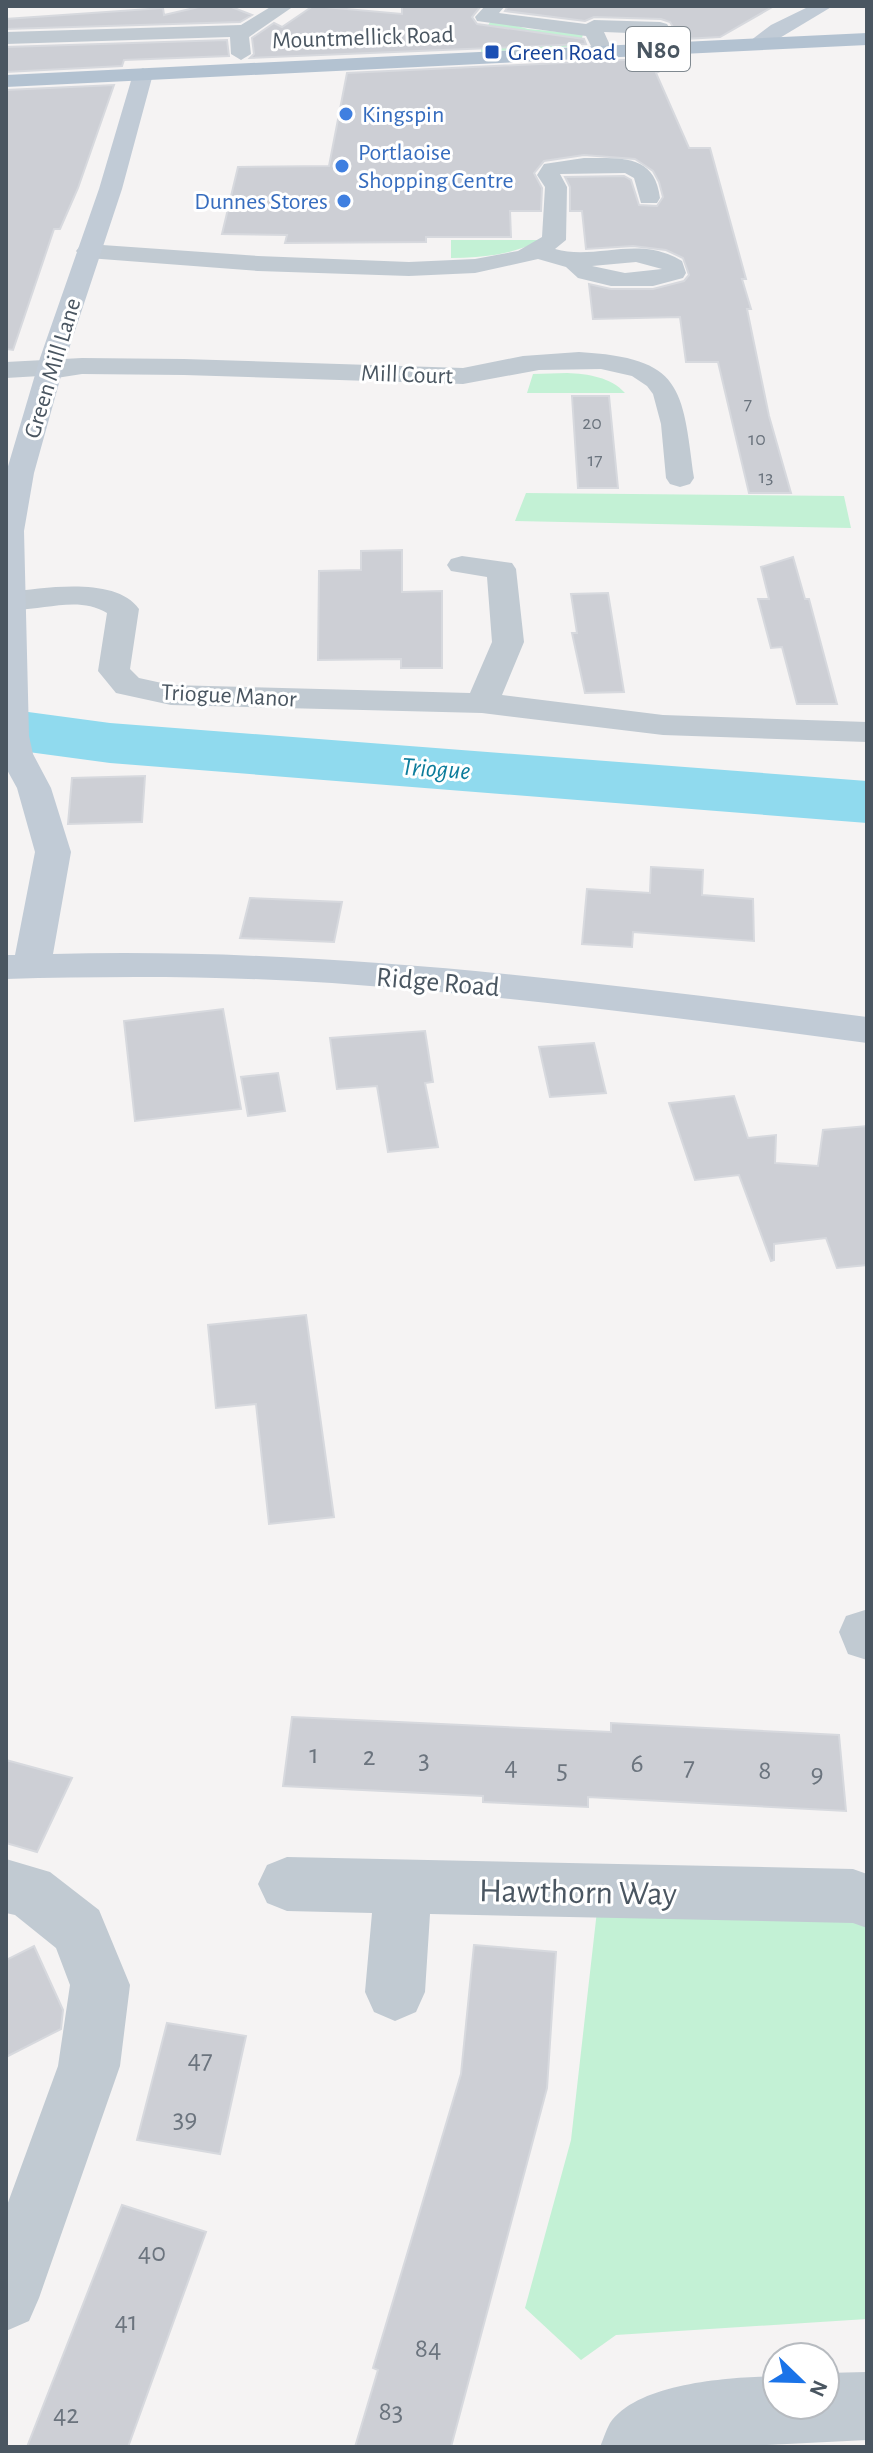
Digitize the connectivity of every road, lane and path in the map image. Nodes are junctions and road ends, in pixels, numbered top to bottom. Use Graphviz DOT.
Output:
graph roads {
  1 [pos="285,6"];
  2 [pos="496,6"];
  3 [pos="826,6"];
  4 [pos="247,31"];
  5 [pos="594,31"];
  6 [pos="662,32"];
  7 [pos="6,38"];
  8 [pos="867,39"];
  9 [pos="832,40"];
  10 [pos="756,44"];
  11 [pos="603,52"];
  12 [pos="243,68"];
  13 [pos="143,74"];
  14 [pos="6,81"];
  15 [pos="649,198"];
  16 [pos="88,251"];
  17 [pos="541,253"];
  18 [pos="578,263"];
  19 [pos="50,369"];
  20 [pos="6,370"];
  21 [pos="680,478"];
  22 [pos="462,565"];
  23 [pos="10,601"];
  24 [pos="482,703"];
  25 [pos="867,732"];
  26 [pos="19,966"];
  27 [pos="867,1030"];
  28 [pos="287,1884"];
  29 [pos="6,1886"];
  30 [pos="403,1888"];
  31 [pos="867,1901"];
  32 [pos="395,1992"];
  33 [pos="6,2298"];
  34 [pos="867,2406"];
  35 [pos="635,2447"];
  1 -- 4 [label="street"];
  2 -- 5 [label="street"];
  3 -- 9 [label="street"];
  3 -- 10 [label="street"];
  4 -- 7 [label="street"];
  4 -- 12 [label="street"];
  5 -- 6 [label="street"];
  5 -- 11 [label="street"];
  8 -- 9 [label="main road, Mountmellick Road / N80"];
  9 -- 10 [label="main road, Mountmellick Road / N80"];
  10 -- 11 [label="main road, Mountmellick Road / N80"];
  11 -- 12 [label="main road, Mountmellick Road / N80"];
  12 -- 13 [label="main road, Mountmellick Road / N80"];
  13 -- 14 [label="main road, Mountmellick Road / N80"];
  13 -- 16 [label="street, Green Mill Lane"];
  15 -- 17 [label="street"];
  16 -- 17 [label="street"];
  16 -- 19 [label="street, Green Mill Lane"];
  17 -- 18 [label="street"];
  19 -- 20 [label="street, Mill Court"];
  19 -- 21 [label="street, Mill Court"];
  19 -- 23 [label="street, Green Mill Lane"];
  22 -- 24 [label="street"];
  23 -- 24 [label="street, Triogue Manor"];
  23 -- 26 [label="street, Green Mill Lane"];
  24 -- 25 [label="street, Triogue Manor"];
  26 -- 27 [label="street, Ridge Road"];
  28 -- 30 [label="street, Hawthorn Way"];
  29 -- 33 [label="street"];
  30 -- 31 [label="street, Hawthorn Way"];
  30 -- 32 [label="street"];
  34 -- 35 [label="street"];
}
